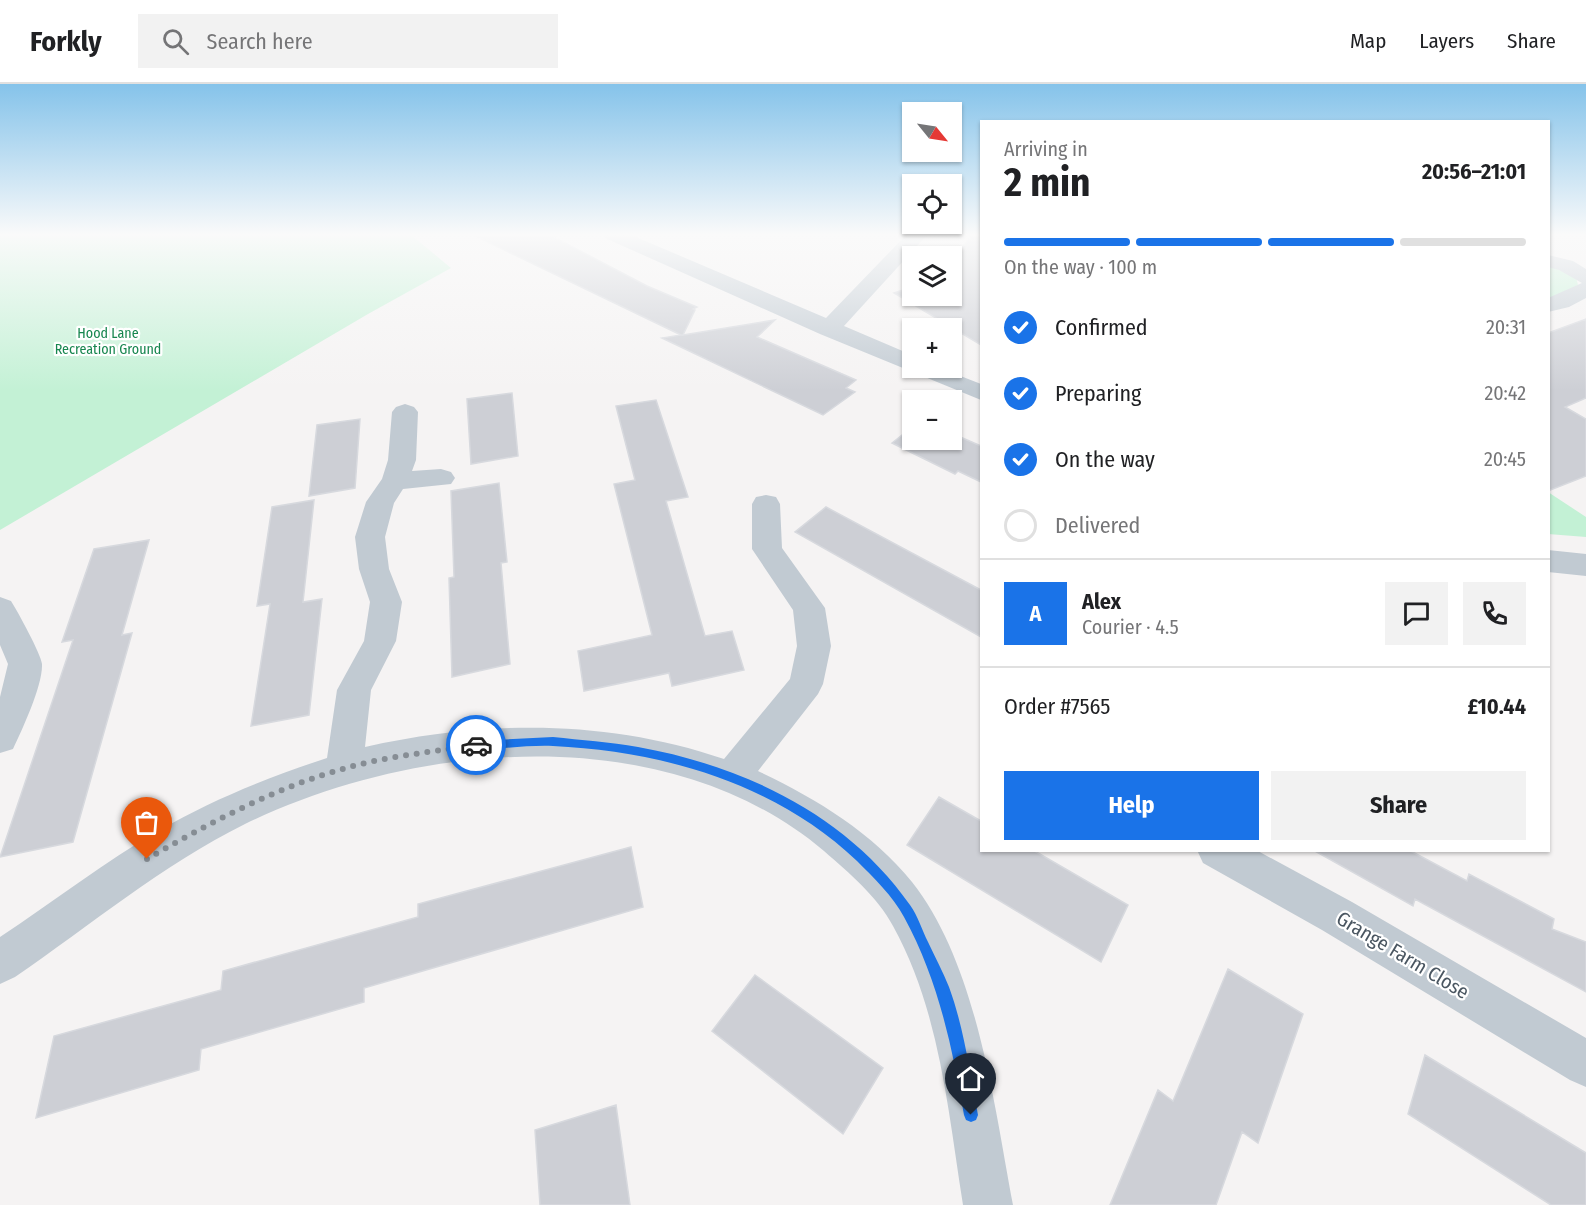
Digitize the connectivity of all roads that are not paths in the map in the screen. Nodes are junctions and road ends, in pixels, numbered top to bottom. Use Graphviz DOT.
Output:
graph roads {
  1 [pos="731,286"];
  2 [pos="868,286"];
  3 [pos="1586,289"];
  4 [pos="1550,305"];
  5 [pos="828,329"];
  6 [pos="902,360"];
  7 [pos="944,378"];
  8 [pos="980,393"];
  9 [pos="405,412"];
  10 [pos="441,478"];
  11 [pos="395,480"];
  12 [pos="766,504"];
  13 [pos="1550,561"];
  14 [pos="1586,565"];
  15 [pos="0,609"];
  16 [pos="0,738"];
  17 [pos="344,768"];
  18 [pos="732,777"];
  19 [pos="1221,852"];
  20 [pos="0,962"];
  21 [pos="1586,1064"];
  22 [pos="988,1205"];
  1 -- 5 [label="street"];
  2 -- 5 [label="street"];
  3 -- 4 [label="street"];
  5 -- 6 [label="street"];
  7 -- 8 [label="street"];
  9 -- 11 [label="street"];
  10 -- 11 [label="street"];
  11 -- 17 [label="street"];
  12 -- 18 [label="street"];
  13 -- 14 [label="street"];
  15 -- 16 [label="street"];
  17 -- 18 [label="street"];
  17 -- 20 [label="street"];
  18 -- 22 [label="street"];
  19 -- 21 [label="street, Grange Farm Close"];
}
